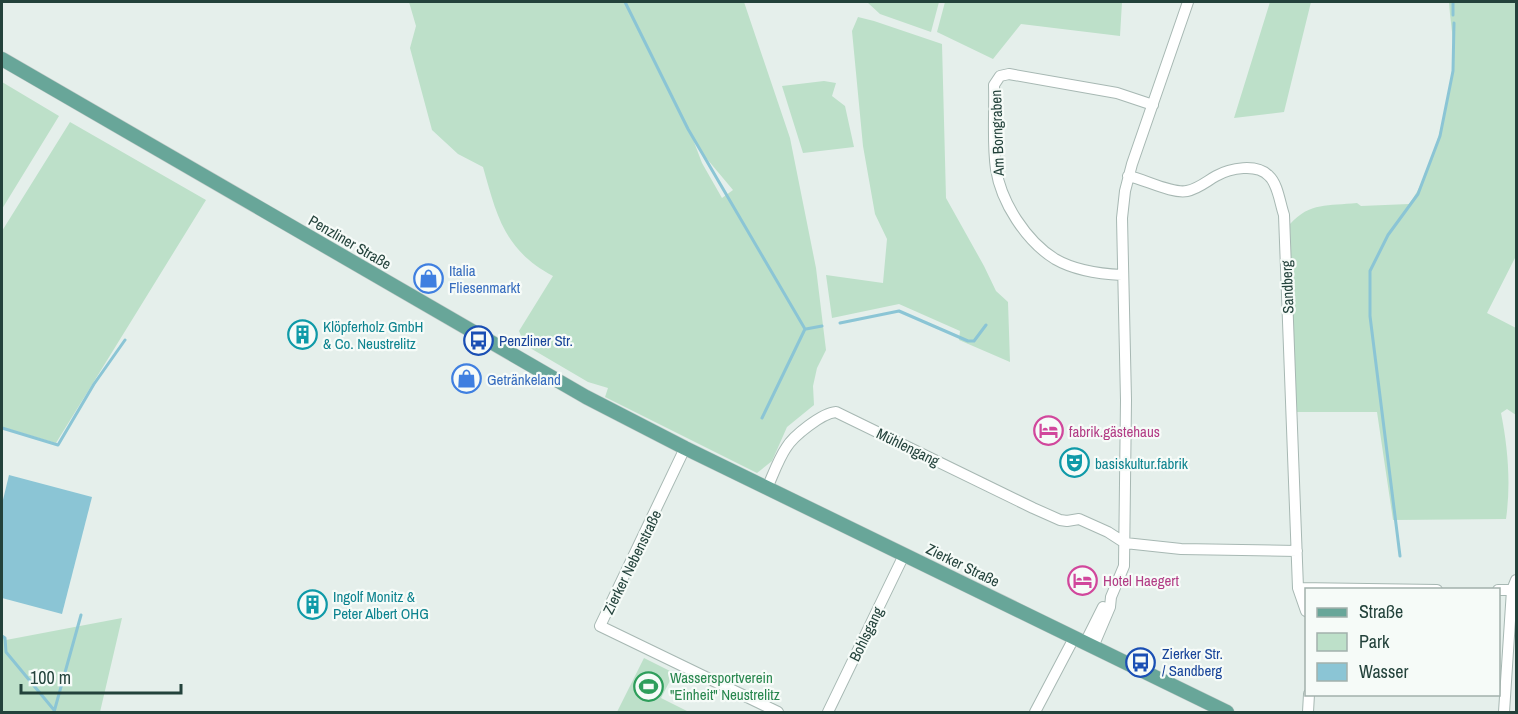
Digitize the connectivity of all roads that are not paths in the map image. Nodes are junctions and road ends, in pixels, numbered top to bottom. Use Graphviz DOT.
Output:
graph roads {
  1 [pos="1188,2"];
  2 [pos="2,59"];
  3 [pos="1153,105"];
  4 [pos="1128,176"];
  5 [pos="1122,275"];
  6 [pos="685,448"];
  7 [pos="767,488"];
  8 [pos="1125,543"];
  9 [pos="1297,551"];
  10 [pos="904,555"];
  11 [pos="1514,585"];
  12 [pos="1298,588"];
  13 [pos="1305,588"];
  14 [pos="1305,608"];
  15 [pos="1084,642"];
  16 [pos="1309,696"];
  17 [pos="778,712"];
  18 [pos="828,712"];
  19 [pos="1035,712"];
  20 [pos="1227,712"];
  21 [pos="1308,712"];
  22 [pos="1503,712"];
  1 -- 3 [label="street"];
  2 -- 6 [label="main road, Penzliner Straße"];
  3 -- 4 [label="street"];
  3 -- 5 [label="street, Am Borngraben"];
  4 -- 5 [label="street"];
  4 -- 9 [label="street, Sandberg"];
  5 -- 8 [label="street"];
  6 -- 7 [label="main road, Zierker Straße"];
  6 -- 17 [label="street, Zierker Nebenstraße"];
  7 -- 8 [label="street, Mühlengang"];
  7 -- 10 [label="main road, Zierker Straße"];
  8 -- 9 [label="street"];
  8 -- 15 [label="street"];
  9 -- 12 [label="street, Sandberg"];
  10 -- 15 [label="main road, Zierker Straße"];
  10 -- 18 [label="street, Bohlsgang"];
  11 -- 22 [label="street"];
  12 -- 13 [label="street"];
  12 -- 14 [label="street, Sandberg"];
  15 -- 19 [label="street"];
  15 -- 20 [label="main road, Zierker Straße"];
  16 -- 21 [label="street"];
}
